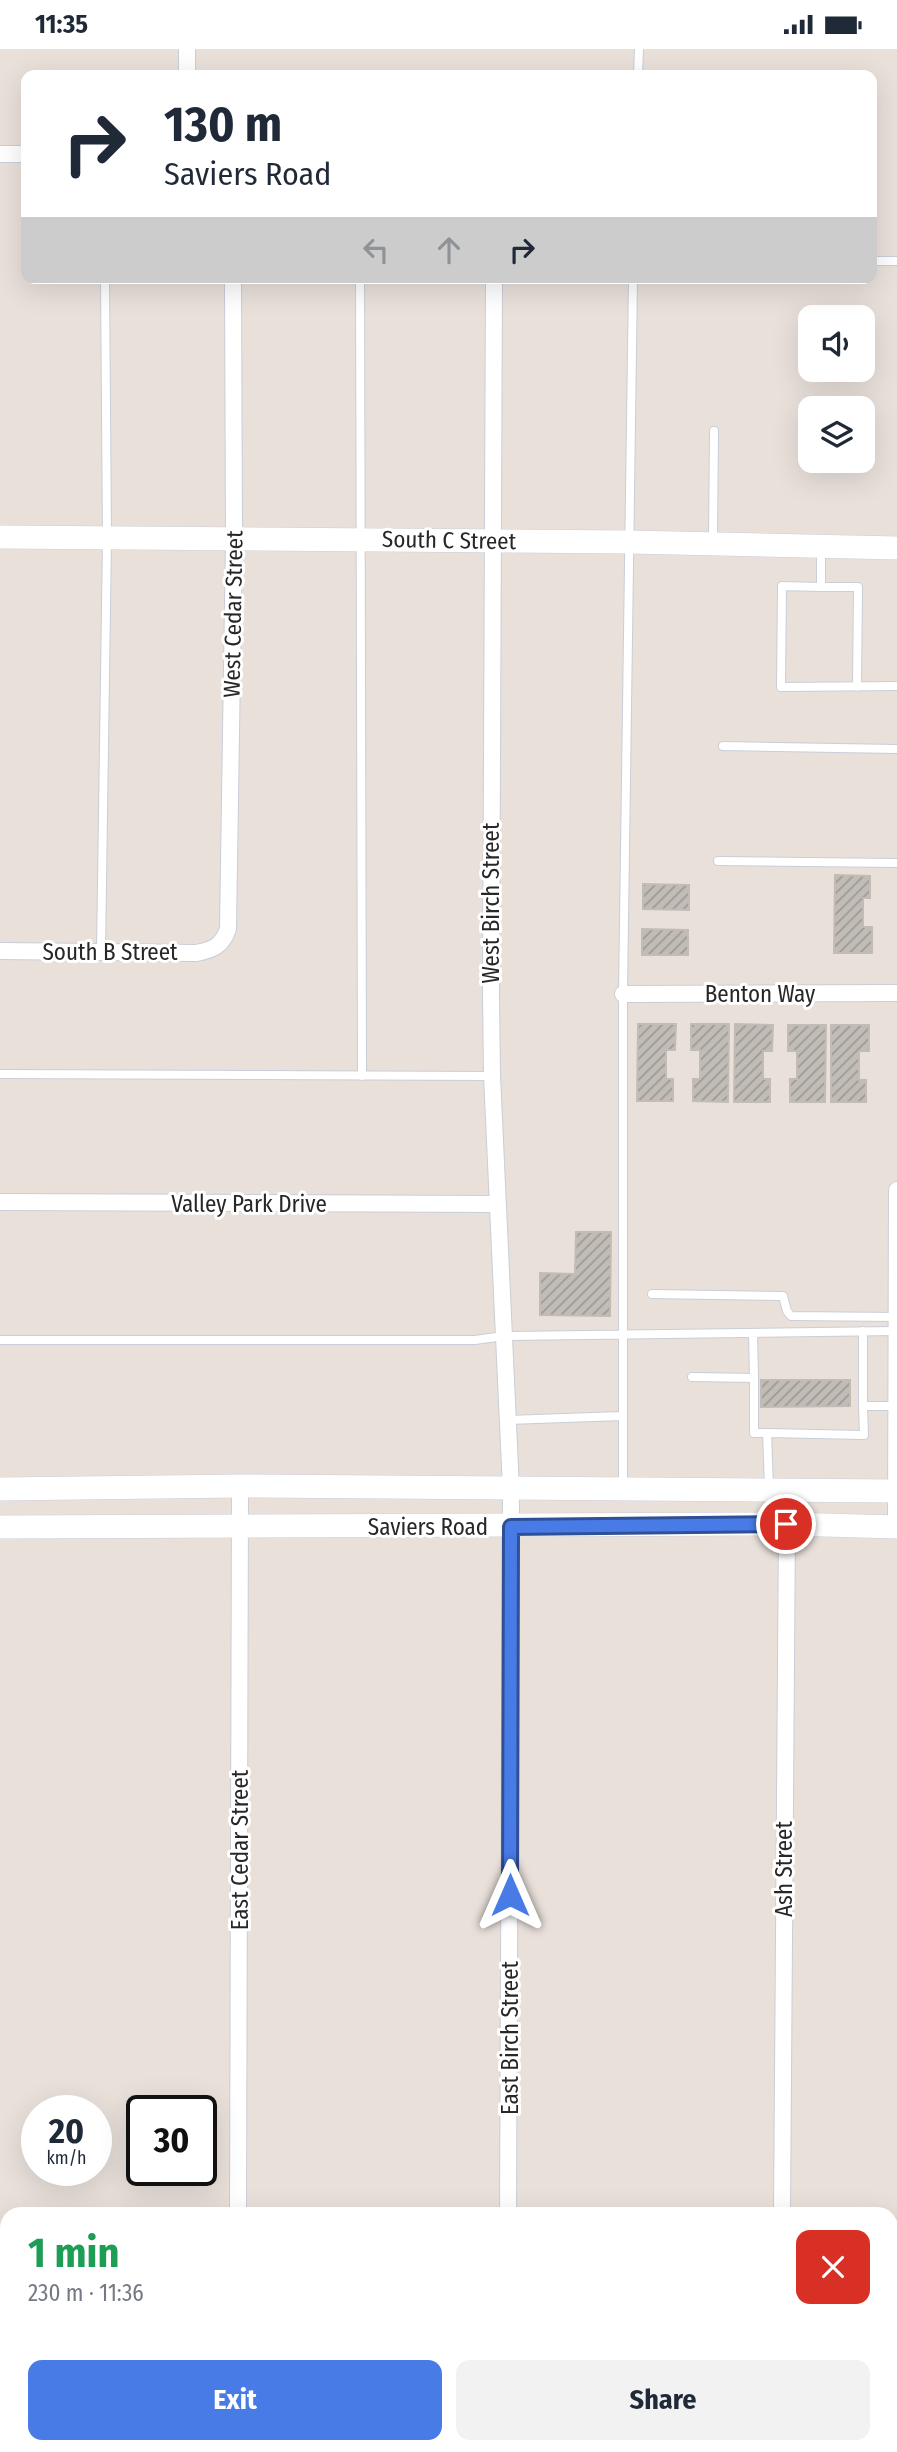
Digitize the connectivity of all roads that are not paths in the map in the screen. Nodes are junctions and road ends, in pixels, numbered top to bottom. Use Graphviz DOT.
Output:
graph roads {
  1 [pos="187,49"];
  2 [pos="639,49"];
  3 [pos="187,70"];
  4 [pos="638,70"];
  5 [pos="0,154"];
  6 [pos="21,154"];
  7 [pos="877,261"];
  8 [pos="897,261"];
  9 [pos="104,284"];
  10 [pos="233,284"];
  11 [pos="360,284"];
  12 [pos="494,284"];
  13 [pos="633,284"];
  14 [pos="714,431"];
  15 [pos="0,537"];
  16 [pos="107,539"];
  17 [pos="234,539"];
  18 [pos="362,539"];
  19 [pos="495,541"];
  20 [pos="630,542"];
  21 [pos="713,545"];
  22 [pos="821,548"];
  23 [pos="897,548"];
  24 [pos="821,587"];
  25 [pos="897,685"];
  26 [pos="857,687"];
  27 [pos="723,746"];
  28 [pos="897,749"];
  29 [pos="718,861"];
  30 [pos="897,863"];
  31 [pos="219,946"];
  32 [pos="0,951"];
  33 [pos="102,952"];
  34 [pos="897,993"];
  35 [pos="623,994"];
  36 [pos="0,1075"];
  37 [pos="362,1076"];
  38 [pos="492,1076"];
  39 [pos="897,1190"];
  40 [pos="0,1202"];
  41 [pos="498,1204"];
  42 [pos="897,1228"];
  43 [pos="652,1294"];
  44 [pos="896,1324"];
  45 [pos="863,1331"];
  46 [pos="753,1333"];
  47 [pos="621,1334"];
  48 [pos="504,1336"];
  49 [pos="0,1340"];
  50 [pos="896,1349"];
  51 [pos="692,1377"];
  52 [pos="754,1378"];
  53 [pos="896,1397"];
  54 [pos="863,1406"];
  55 [pos="622,1416"];
  56 [pos="508,1420"];
  57 [pos="768,1433"];
  58 [pos="240,1486"];
  59 [pos="0,1489"];
  60 [pos="511,1489"];
  61 [pos="623,1490"];
  62 [pos="769,1490"];
  63 [pos="896,1491"];
  64 [pos="786,1524"];
  65 [pos="0,1527"];
  66 [pos="241,1527"];
  67 [pos="511,1527"];
  68 [pos="896,1527"];
  69 [pos="238,2207"];
  70 [pos="508,2207"];
  71 [pos="782,2207"];
  1 -- 3 [label="street"];
  2 -- 4 [label="lane"];
  5 -- 6 [label="street"];
  7 -- 8 [label="lane"];
  9 -- 16 [label="lane"];
  10 -- 17 [label="street, West Cedar Street"];
  11 -- 18 [label="lane"];
  12 -- 19 [label="street, West Birch Street"];
  13 -- 20 [label="lane"];
  14 -- 21 [label="lane"];
  15 -- 16 [label="main road, South C Street"];
  16 -- 17 [label="main road, South C Street"];
  16 -- 33 [label="lane"];
  17 -- 18 [label="main road, South C Street"];
  17 -- 31 [label="street, West Cedar Street"];
  18 -- 19 [label="main road, South C Street"];
  18 -- 37 [label="lane"];
  19 -- 20 [label="main road, South C Street"];
  19 -- 38 [label="street, West Birch Street"];
  20 -- 21 [label="main road, South C Street"];
  20 -- 35 [label="lane"];
  21 -- 22 [label="main road, South C Street"];
  22 -- 23 [label="main road, South C Street"];
  22 -- 24 [label="lane"];
  24 -- 26 [label="lane"];
  24 -- 26 [label="lane"];
  25 -- 26 [label="lane"];
  27 -- 28 [label="lane"];
  29 -- 30 [label="lane"];
  31 -- 33 [label="street, South B Street"];
  32 -- 33 [label="street, South B Street"];
  34 -- 35 [label="street, Benton Way"];
  35 -- 47 [label="lane"];
  36 -- 37 [label="lane"];
  37 -- 38 [label="lane"];
  38 -- 41 [label="street, West Birch Street"];
  39 -- 42 [label="street"];
  40 -- 41 [label="street, Valley Park Drive"];
  41 -- 48 [label="street, West Birch Street"];
  42 -- 44 [label="street"];
  43 -- 44 [label="lane"];
  44 -- 45 [label="lane"];
  44 -- 50 [label="street"];
  45 -- 46 [label="lane"];
  45 -- 54 [label="lane"];
  46 -- 47 [label="lane"];
  46 -- 52 [label="lane"];
  47 -- 48 [label="lane"];
  47 -- 55 [label="lane"];
  48 -- 49 [label="lane"];
  48 -- 56 [label="street, West Birch Street"];
  50 -- 53 [label="street"];
  51 -- 52 [label="lane"];
  52 -- 57 [label="lane"];
  53 -- 54 [label="lane"];
  53 -- 63 [label="street"];
  54 -- 57 [label="lane"];
  55 -- 56 [label="lane"];
  55 -- 61 [label="lane"];
  56 -- 60 [label="street, West Birch Street"];
  57 -- 62 [label="lane"];
  58 -- 59 [label="main road, Saviers Road"];
  58 -- 60 [label="main road, Saviers Road"];
  58 -- 66 [label="street, East Cedar Street"];
  60 -- 61 [label="main road, Saviers Road"];
  60 -- 67 [label="street, West Birch Street"];
  61 -- 62 [label="main road, Saviers Road"];
  62 -- 63 [label="main road, Saviers Road"];
  63 -- 68 [label="street"];
  64 -- 67 [label="main road, Saviers Road"];
  64 -- 68 [label="main road, Saviers Road"];
  64 -- 71 [label="street, Ash Street"];
  65 -- 66 [label="main road, Saviers Road"];
  66 -- 67 [label="main road, Saviers Road"];
  66 -- 69 [label="street, East Cedar Street"];
  67 -- 70 [label="street, East Birch Street"];
}
